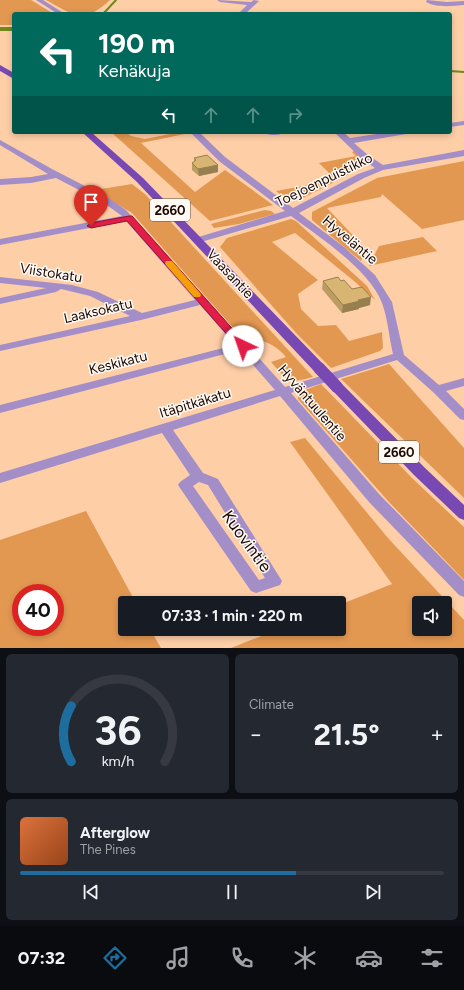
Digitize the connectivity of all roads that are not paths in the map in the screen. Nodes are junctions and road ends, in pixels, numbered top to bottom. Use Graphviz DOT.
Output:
graph roads {
  1 [pos="39,0"];
  2 [pos="220,0"];
  3 [pos="430,0"];
  4 [pos="254,2"];
  5 [pos="464,3"];
  6 [pos="59,12"];
  7 [pos="243,12"];
  8 [pos="0,67"];
  9 [pos="12,76"];
  10 [pos="464,123"];
  11 [pos="452,125"];
  12 [pos="88,134"];
  13 [pos="196,134"];
  14 [pos="340,134"];
  15 [pos="393,134"];
  16 [pos="348,141"];
  17 [pos="0,142"];
  18 [pos="464,153"];
  19 [pos="381,168"];
  20 [pos="57,175"];
  21 [pos="0,182"];
  22 [pos="293,212"];
  23 [pos="129,218"];
  24 [pos="198,240"];
  25 [pos="0,242"];
  26 [pos="0,280"];
  27 [pos="68,287"];
  28 [pos="0,301"];
  29 [pos="202,301"];
  30 [pos="141,317"];
  31 [pos="243,346"];
  32 [pos="0,348"];
  33 [pos="399,356"];
  34 [pos="464,382"];
  35 [pos="437,389"];
  36 [pos="282,391"];
  37 [pos="0,408"];
  38 [pos="464,416"];
  39 [pos="165,428"];
  40 [pos="198,476"];
  41 [pos="0,478"];
  42 [pos="464,514"];
  43 [pos="464,591"];
  1 -- 6 [label="street"];
  2 -- 4 [label="street"];
  3 -- 5 [label="street"];
  4 -- 7 [label="street"];
  8 -- 9 [label="main road"];
  10 -- 11 [label="street"];
  12 -- 24 [label="main road, Vaasantie / 2660"];
  13 -- 22 [label="street, Hyveläntie"];
  14 -- 16 [label="street"];
  15 -- 16 [label="street"];
  16 -- 19 [label="street"];
  17 -- 20 [label="street, Hyväntuulentie"];
  18 -- 19 [label="street, Toejoenpuistikko"];
  19 -- 22 [label="street, Toejoenpuistikko"];
  20 -- 21 [label="street"];
  20 -- 23 [label="street, Hyväntuulentie"];
  22 -- 24 [label="street, Toejoenpuistikko"];
  22 -- 33 [label="street, Hyveläntie"];
  23 -- 25 [label="street"];
  23 -- 29 [label="street, Hyväntuulentie"];
  24 -- 42 [label="main road, Vaasantie / 2660, bridge"];
  26 -- 27 [label="street, Viistokatu"];
  27 -- 28 [label="street"];
  27 -- 30 [label="street, Viistokatu"];
  29 -- 30 [label="street, Laaksokatu"];
  29 -- 31 [label="street, Hyväntuulentie"];
  30 -- 32 [label="street, Laaksokatu"];
  31 -- 36 [label="street, Hyväntuulentie"];
  31 -- 37 [label="street, Keskikatu"];
  33 -- 35 [label="street"];
  33 -- 36 [label="street, Itäpitkäkatu"];
  34 -- 35 [label="street"];
  35 -- 38 [label="street"];
  36 -- 39 [label="street, Itäpitkäkatu"];
  36 -- 43 [label="street, Hyväntuulentie"];
  39 -- 40 [label="street, Kuovintie"];
  39 -- 41 [label="street, Itäpitkäkatu"];
  40 -- 40 [label="street, Kuovintie"];
}
